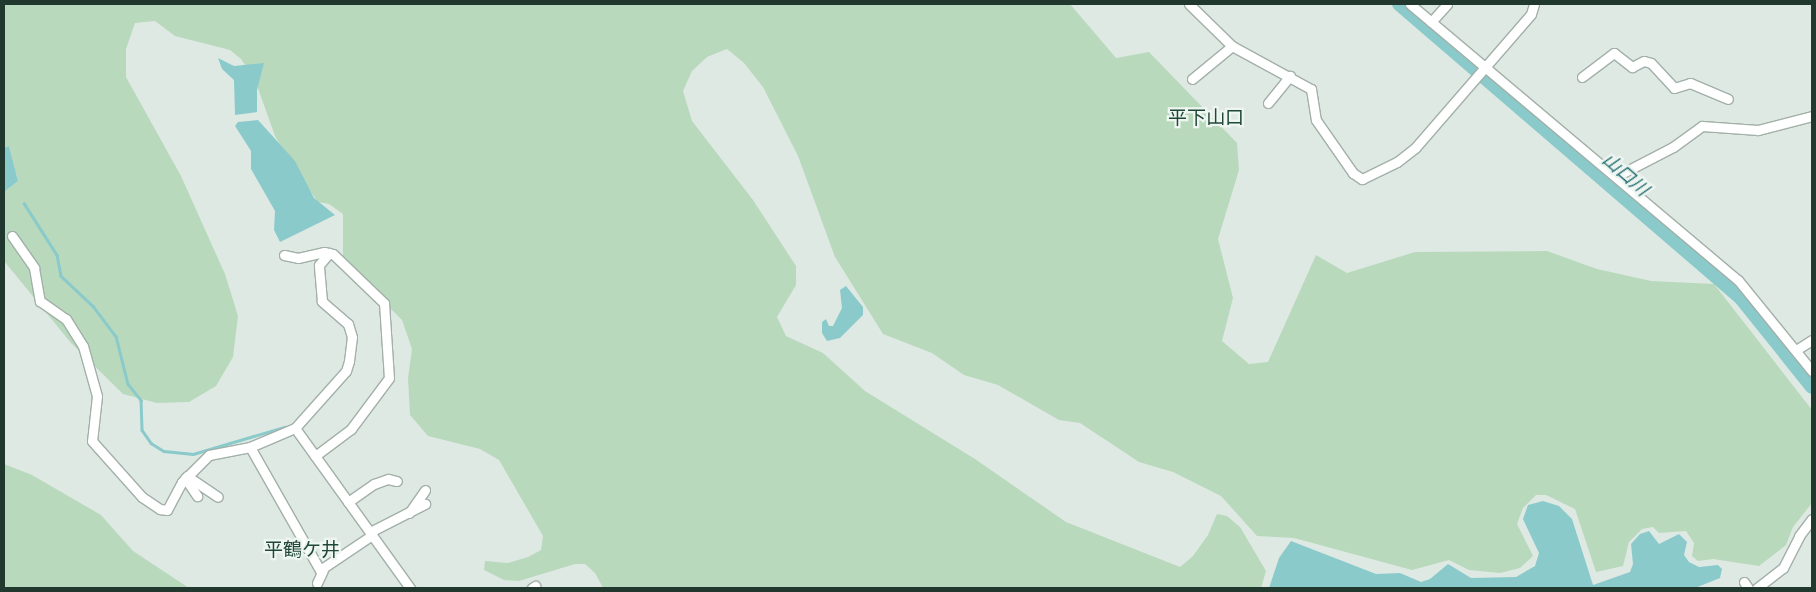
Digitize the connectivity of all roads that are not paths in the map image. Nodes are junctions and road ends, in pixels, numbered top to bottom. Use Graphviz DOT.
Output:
graph roads {
  1 [pos="1188,4"];
  2 [pos="1410,4"];
  3 [pos="1447,4"];
  4 [pos="1534,4"];
  5 [pos="1431,22"];
  6 [pos="1232,46"];
  7 [pos="1483,68"];
  8 [pos="1290,76"];
  9 [pos="1582,77"];
  10 [pos="1192,78"];
  11 [pos="1728,99"];
  12 [pos="1268,103"];
  13 [pos="1812,116"];
  14 [pos="1617,176"];
  15 [pos="12,236"];
  16 [pos="329,253"];
  17 [pos="284,255"];
  18 [pos="1812,340"];
  19 [pos="1796,350"];
  20 [pos="1812,371"];
  21 [pos="294,428"];
  22 [pos="250,447"];
  23 [pos="315,456"];
  24 [pos="186,477"];
  25 [pos="397,481"];
  26 [pos="425,490"];
  27 [pos="197,496"];
  28 [pos="218,498"];
  29 [pos="348,502"];
  30 [pos="425,504"];
  31 [pos="409,513"];
  32 [pos="1812,519"];
  33 [pos="371,533"];
  34 [pos="323,570"];
  35 [pos="317,583"];
  36 [pos="410,588"];
  37 [pos="1757,588"];
  1 -- 6 [label="street"];
  2 -- 5 [label="street"];
  3 -- 5 [label="street"];
  4 -- 7 [label="street"];
  5 -- 7 [label="street"];
  6 -- 8 [label="street"];
  6 -- 10 [label="street"];
  7 -- 8 [label="street"];
  7 -- 14 [label="street"];
  8 -- 12 [label="street"];
  9 -- 11 [label="street"];
  13 -- 14 [label="street"];
  14 -- 19 [label="street"];
  15 -- 24 [label="street"];
  16 -- 17 [label="street"];
  16 -- 21 [label="street"];
  16 -- 23 [label="street"];
  18 -- 19 [label="street"];
  19 -- 20 [label="street"];
  21 -- 22 [label="street"];
  21 -- 23 [label="street"];
  22 -- 24 [label="street"];
  22 -- 34 [label="street"];
  23 -- 29 [label="street"];
  24 -- 27 [label="street"];
  24 -- 28 [label="street"];
  25 -- 29 [label="street"];
  26 -- 31 [label="street"];
  29 -- 33 [label="street"];
  30 -- 31 [label="street"];
  31 -- 33 [label="street"];
  32 -- 37 [label="street"];
  33 -- 34 [label="street"];
  33 -- 36 [label="street"];
  34 -- 35 [label="street"];
}
